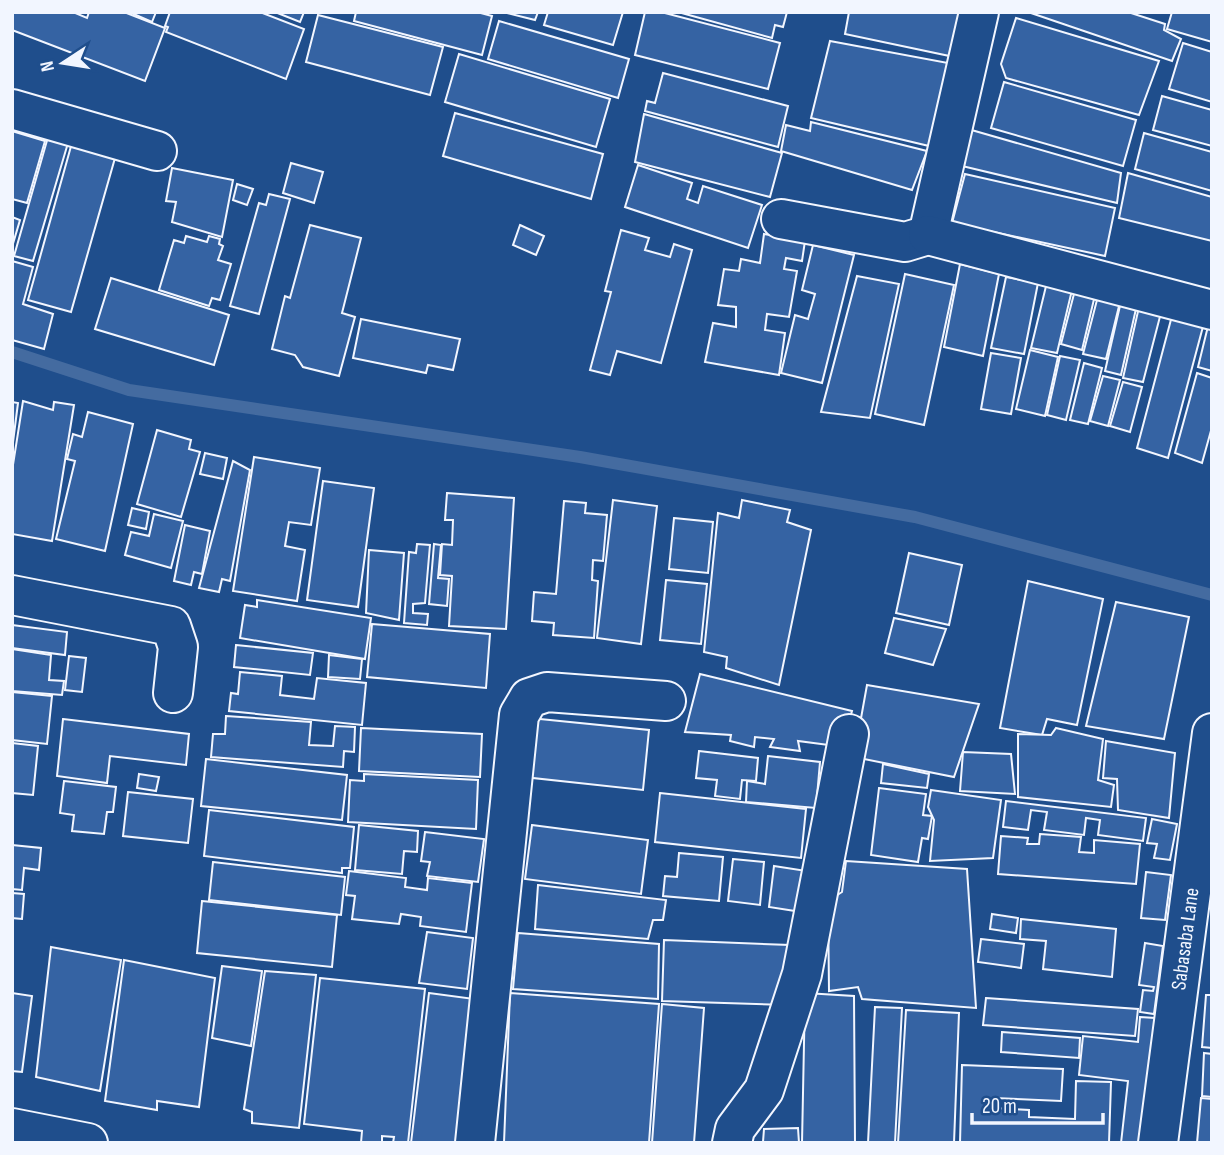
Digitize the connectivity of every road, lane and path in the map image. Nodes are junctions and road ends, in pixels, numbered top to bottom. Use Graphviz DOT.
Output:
graph roads {
  1 [pos="979,12"];
  2 [pos="12,109"];
  3 [pos="157,151"];
  4 [pos="781,219"];
  5 [pos="928,235"];
  6 [pos="1212,310"];
  7 [pos="12,595"];
  8 [pos="173,693"];
  9 [pos="666,701"];
  10 [pos="1212,733"];
  11 [pos="849,734"];
  12 [pos="12,1128"];
  13 [pos="89,1143"];
  14 [pos="475,1143"];
  15 [pos="732,1143"];
  16 [pos="1158,1143"];
  1 -- 5 [label="street"];
  2 -- 3 [label="street"];
  4 -- 5 [label="street"];
  5 -- 6 [label="street"];
  7 -- 8 [label="street"];
  9 -- 14 [label="street"];
  10 -- 16 [label="street, Sabasaba Lane"];
  11 -- 15 [label="street"];
  12 -- 13 [label="street"];
}
